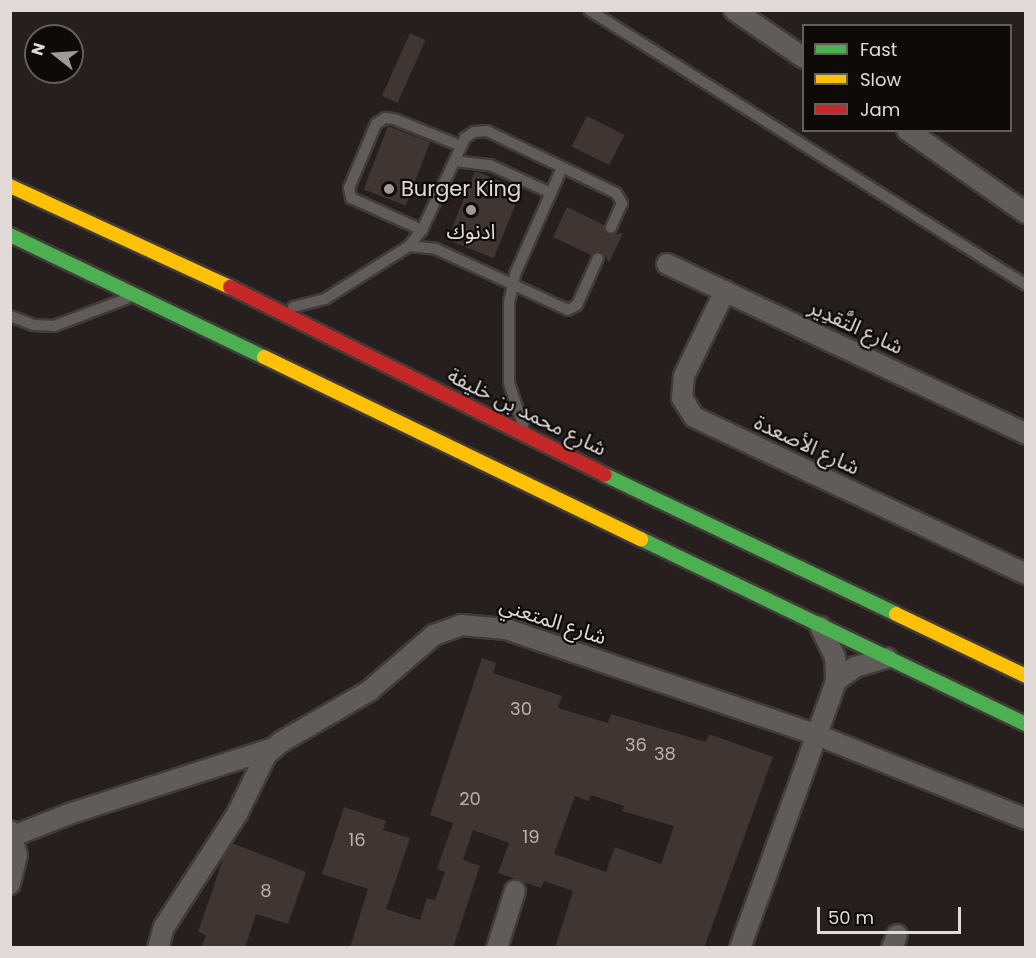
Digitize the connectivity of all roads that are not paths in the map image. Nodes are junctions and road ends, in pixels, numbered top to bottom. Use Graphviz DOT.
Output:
graph roads {
  1 [pos="589,10"];
  2 [pos="734,10"];
  3 [pos="802,57"];
  4 [pos="910,132"];
  5 [pos="462,146"];
  6 [pos="455,161"];
  7 [pos="562,168"];
  8 [pos="10,186"];
  9 [pos="551,193"];
  10 [pos="1026,213"];
  11 [pos="612,228"];
  12 [pos="422,230"];
  13 [pos="10,235"];
  14 [pos="409,246"];
  15 [pos="598,258"];
  16 [pos="667,264"];
  17 [pos="512,285"];
  18 [pos="1026,285"];
  19 [pos="725,291"];
  20 [pos="137,294"];
  21 [pos="266,304"];
  22 [pos="10,316"];
  23 [pos="1026,434"];
  24 [pos="533,440"];
  25 [pos="1026,574"];
  26 [pos="819,626"];
  27 [pos="888,658"];
  28 [pos="1026,661"];
  29 [pos="998,662"];
  30 [pos="1026,676"];
  31 [pos="836,681"];
  32 [pos="1026,724"];
  33 [pos="817,735"];
  34 [pos="273,748"];
  35 [pos="1026,819"];
  36 [pos="12,834"];
  37 [pos="10,884"];
  38 [pos="515,891"];
  39 [pos="158,948"];
  40 [pos="497,948"];
  41 [pos="740,948"];
  1 -- 18 [label="lane"];
  2 -- 3 [label="street"];
  4 -- 10 [label="street"];
  5 -- 6 [label="lane"];
  5 -- 7 [label="lane"];
  5 -- 12 [label="lane"];
  6 -- 9 [label="lane"];
  6 -- 12 [label="lane"];
  7 -- 9 [label="lane"];
  7 -- 11 [label="lane"];
  8 -- 21 [label="highway, شارع محمد بن خليفة"];
  9 -- 17 [label="lane"];
  12 -- 14 [label="lane"];
  13 -- 20 [label="highway"];
  14 -- 17 [label="lane"];
  14 -- 21 [label="lane"];
  15 -- 17 [label="lane"];
  16 -- 19 [label="street, شارع التَّقدِير"];
  17 -- 24 [label="lane"];
  19 -- 23 [label="street, شارع التَّقدِير"];
  19 -- 25 [label="street, شارع الأصعدة"];
  20 -- 22 [label="lane"];
  20 -- 26 [label="highway"];
  21 -- 24 [label="highway, شارع محمد بن خليفة"];
  24 -- 29 [label="highway, شارع محمد بن خليفة"];
  26 -- 27 [label="highway"];
  26 -- 31 [label="street"];
  27 -- 31 [label="street"];
  27 -- 32 [label="highway"];
  28 -- 29 [label="street"];
  29 -- 30 [label="highway, شارع محمد بن خليفة"];
  31 -- 33 [label="street"];
  33 -- 34 [label="street, شارع المتعني"];
  33 -- 35 [label="street, شارع المتعني"];
  33 -- 41 [label="street"];
  34 -- 36 [label="street, شارع المتعني"];
  34 -- 39 [label="street"];
  36 -- 37 [label="street"];
  38 -- 40 [label="street"];
}
